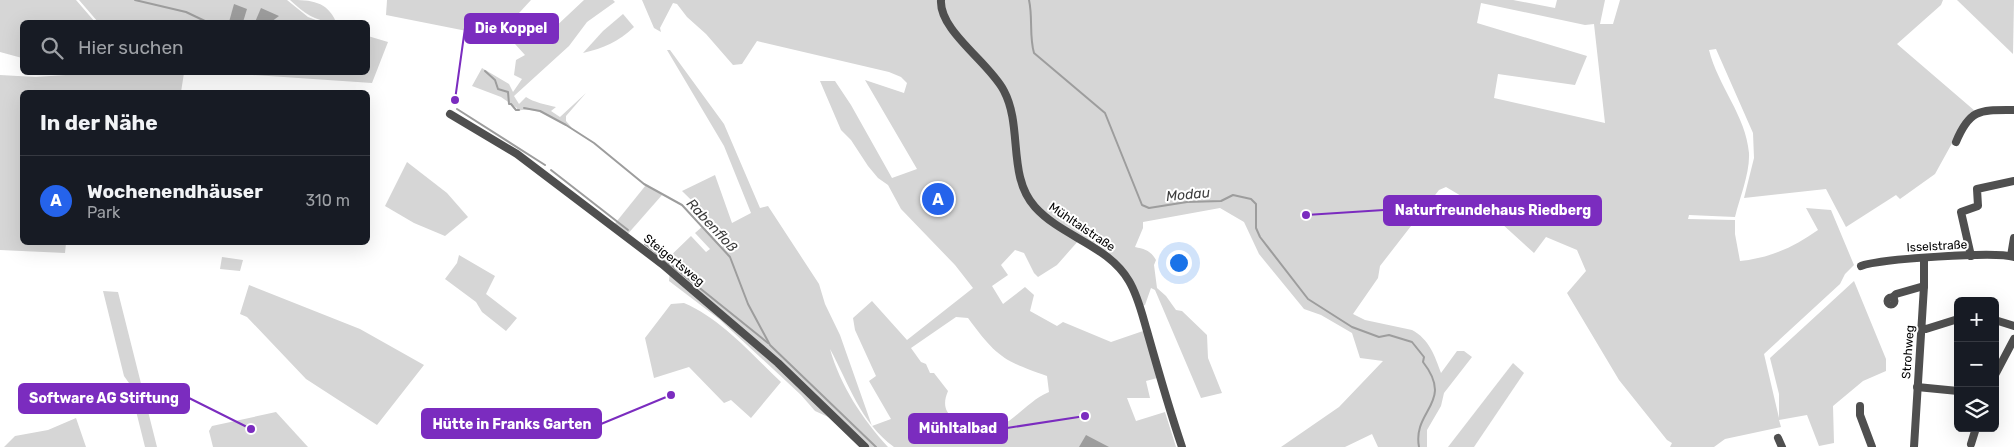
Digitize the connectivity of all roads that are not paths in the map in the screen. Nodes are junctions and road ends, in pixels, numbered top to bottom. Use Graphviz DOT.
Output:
graph roads {
  1 [pos="941,0"];
  2 [pos="2014,110"];
  3 [pos="450,114"];
  4 [pos="1956,142"];
  5 [pos="2014,181"];
  6 [pos="2014,238"];
  7 [pos="1971,256"];
  8 [pos="2012,257"];
  9 [pos="1924,258"];
  10 [pos="1861,266"];
  11 [pos="1924,286"];
  12 [pos="1892,298"];
  13 [pos="1954,320"];
  14 [pos="1999,321"];
  15 [pos="2014,326"];
  16 [pos="1921,328"];
  17 [pos="2014,339"];
  18 [pos="1999,367"];
  19 [pos="1917,387"];
  20 [pos="1954,391"];
  21 [pos="1168,400"];
  22 [pos="1860,406"];
  23 [pos="1975,432"];
  24 [pos="1778,438"];
  25 [pos="1971,444"];
  26 [pos="865,447"];
  27 [pos="1182,447"];
  28 [pos="1187,447"];
  29 [pos="1782,447"];
  30 [pos="1872,447"];
  31 [pos="1914,447"];
  1 -- 21 [label="street, Mühltalstraße"];
  2 -- 4 [label="street"];
  3 -- 26 [label="street, Steigertsweg"];
  5 -- 7 [label="street"];
  6 -- 8 [label="street"];
  7 -- 8 [label="street, Isselstraße"];
  7 -- 9 [label="street, Isselstraße"];
  9 -- 10 [label="street, Isselstraße"];
  9 -- 11 [label="street, Strohweg"];
  11 -- 12 [label="street"];
  11 -- 16 [label="street, Strohweg"];
  13 -- 16 [label="street"];
  14 -- 15 [label="street"];
  16 -- 19 [label="street, Strohweg"];
  17 -- 18 [label="street"];
  19 -- 20 [label="street"];
  19 -- 31 [label="street, Strohweg"];
  21 -- 27 [label="street, Mühltalstraße"];
  21 -- 28 [label="street, Mühltalstraße"];
  22 -- 30 [label="street"];
  23 -- 25 [label="street"];
  24 -- 29 [label="street"];
}
